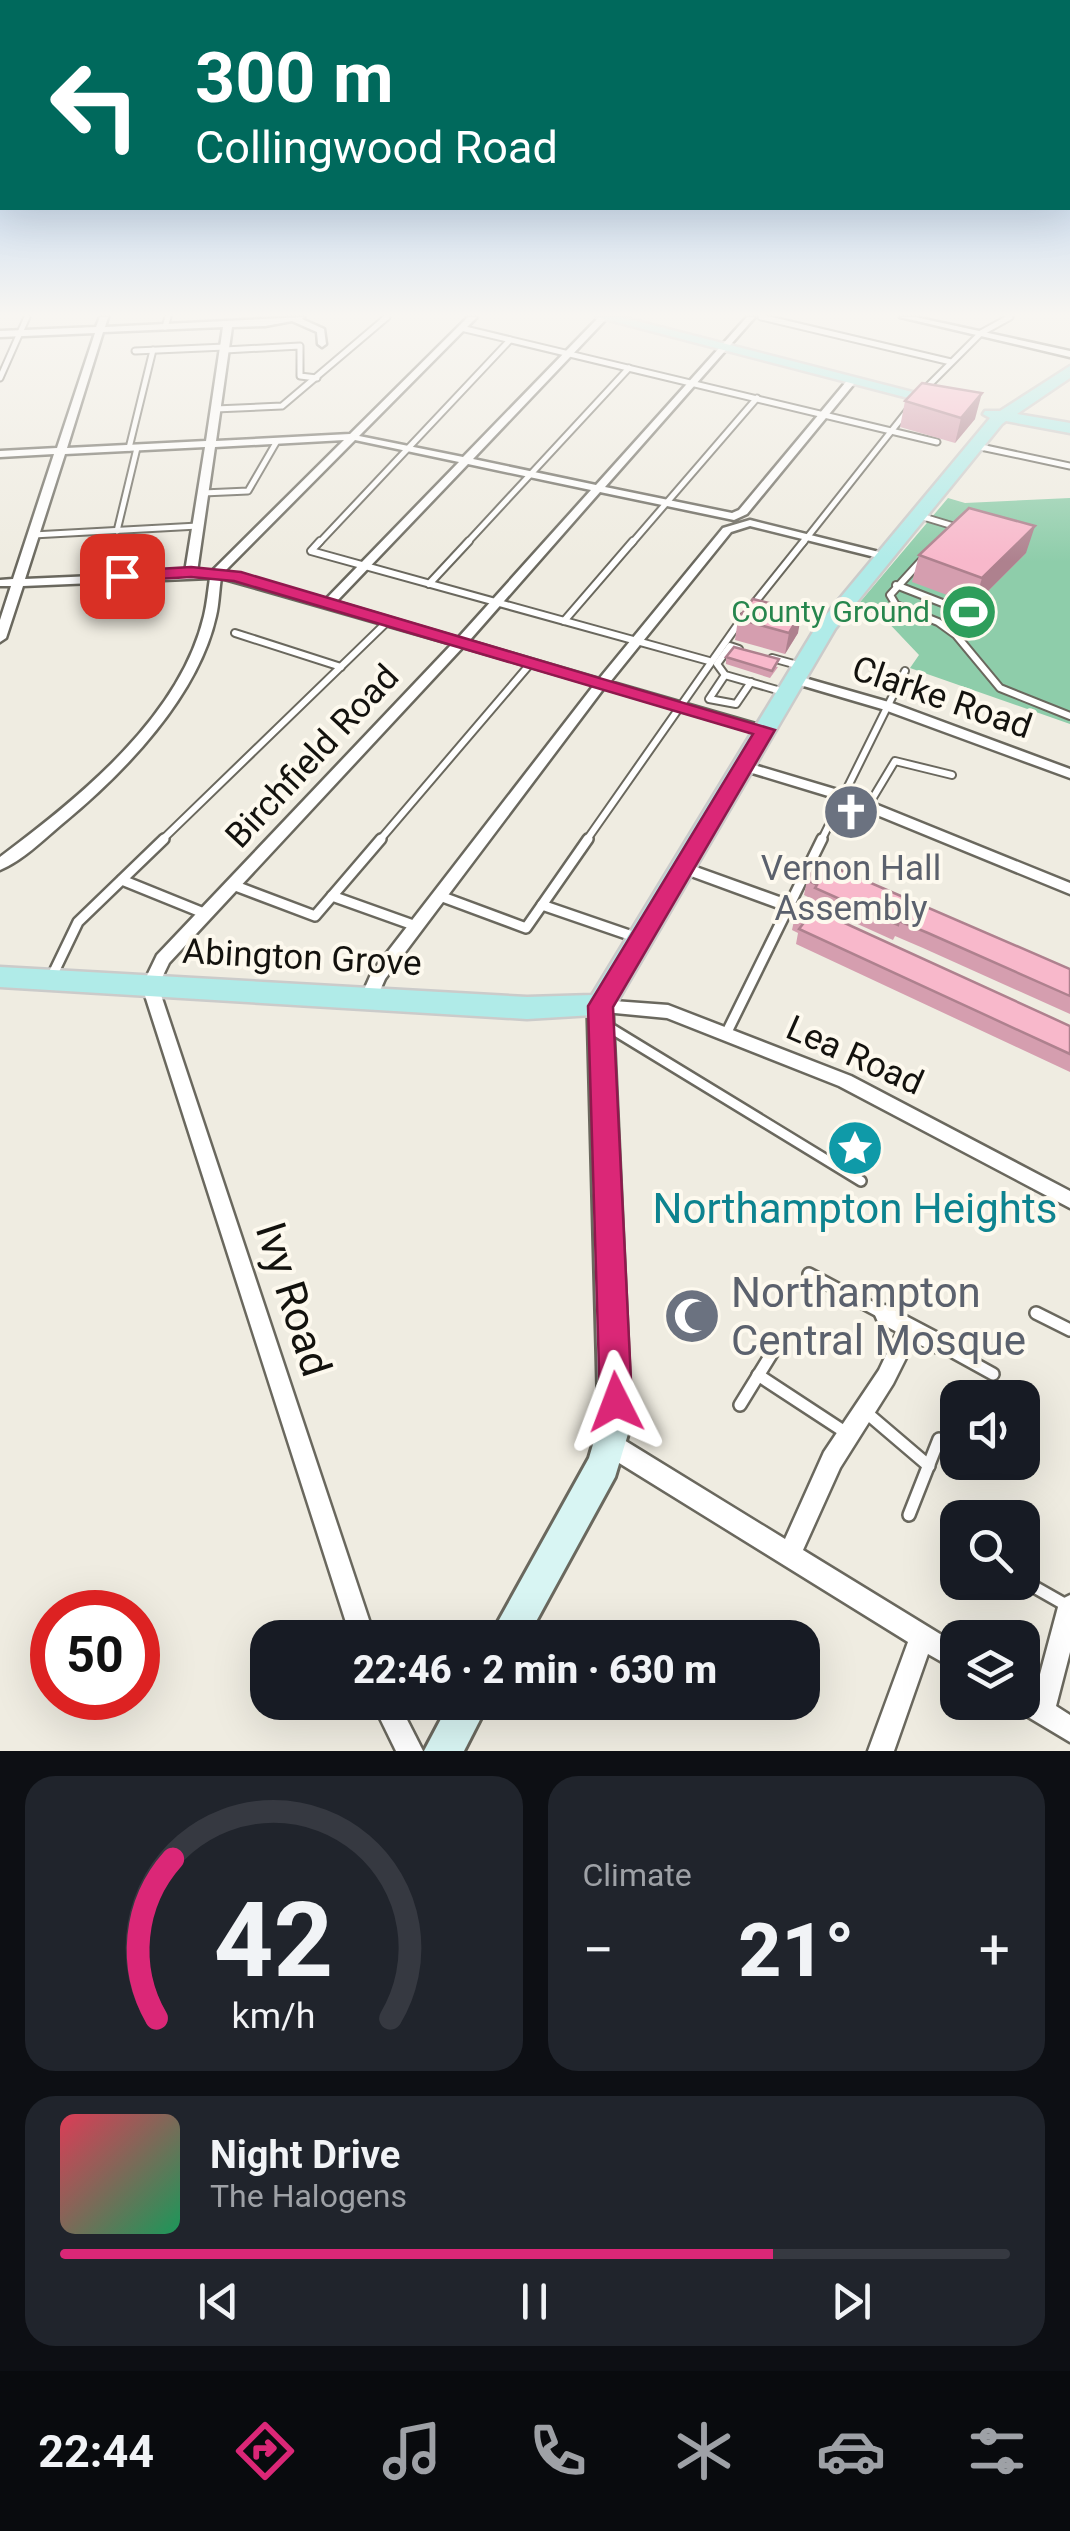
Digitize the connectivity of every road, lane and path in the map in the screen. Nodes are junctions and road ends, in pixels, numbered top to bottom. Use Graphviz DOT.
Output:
graph roads {
  1 [pos="758,398"];
  2 [pos="78,399"];
  3 [pos="143,399"];
  4 [pos="217,399"];
  5 [pos="291,399"];
  6 [pos="390,399"];
  7 [pos="455,399"];
  8 [pos="526,399"];
  9 [pos="600,399"];
  10 [pos="676,399"];
  11 [pos="761,399"];
  12 [pos="837,399"];
  13 [pos="917,399"];
  14 [pos="930,399"];
  15 [pos="1028,399"];
  16 [pos="1036,399"];
  17 [pos="215,409"];
  18 [pos="974,410"];
  19 [pos="825,414"];
  20 [pos="1000,420"];
  21 [pos="1065,427"];
  22 [pos="892,429"];
  23 [pos="352,437"];
  24 [pos="277,441"];
  25 [pos="937,442"];
  26 [pos="210,444"];
  27 [pos="976,446"];
  28 [pos="133,448"];
  29 [pos="409,448"];
  30 [pos="61,451"];
  31 [pos="0,454"];
  32 [pos="468,459"];
  33 [pos="1070,466"];
  34 [pos="532,472"];
  35 [pos="600,486"];
  36 [pos="203,493"];
  37 [pos="667,502"];
  38 [pos="917,515"];
  39 [pos="735,521"];
  40 [pos="198,526"];
  41 [pos="958,527"];
  42 [pos="116,530"];
  43 [pos="973,532"];
  44 [pos="33,535"];
  45 [pos="807,537"];
  46 [pos="943,540"];
  47 [pos="929,554"];
  48 [pos="883,556"];
  49 [pos="366,566"];
  50 [pos="191,572"];
  51 [pos="216,573"];
  52 [pos="18,582"];
  53 [pos="0,583"];
  54 [pos="429,584"];
  55 [pos="896,586"];
  56 [pos="496,603"];
  57 [pos="330,604"];
  58 [pos="945,604"];
  59 [pos="388,620"];
  60 [pos="564,622"];
  61 [pos="235,633"];
  62 [pos="0,638"];
  63 [pos="636,641"];
  64 [pos="461,642"];
  65 [pos="744,650"];
  66 [pos="759,654"];
  67 [pos="708,661"];
  68 [pos="531,662"];
  69 [pos="341,666"];
  70 [pos="905,670"];
  71 [pos="725,675"];
  72 [pos="794,679"];
  73 [pos="751,682"];
  74 [pos="602,683"];
  75 [pos="678,705"];
  76 [pos="887,706"];
  77 [pos="1070,716"];
  78 [pos="765,730"];
  79 [pos="744,766"];
  80 [pos="952,774"];
  81 [pos="1070,774"];
  82 [pos="843,796"];
  83 [pos="868,806"];
  84 [pos="0,865"];
  85 [pos="685,868"];
  86 [pos="122,880"];
  87 [pos="233,885"];
  88 [pos="1070,889"];
  89 [pos="332,896"];
  90 [pos="440,896"];
  91 [pos="790,904"];
  92 [pos="542,905"];
  93 [pos="206,914"];
  94 [pos="825,920"];
  95 [pos="416,926"];
  96 [pos="642,939"];
  97 [pos="0,977"];
  98 [pos="50,980"];
  99 [pos="150,986"];
  100 [pos="368,999"];
  101 [pos="600,1014"];
  102 [pos="726,1034"];
  103 [pos="861,1181"];
  104 [pos="1070,1200"];
  105 [pos="809,1274"];
  106 [pos="1036,1313"];
  107 [pos="884,1315"];
  108 [pos="910,1328"];
  109 [pos="1070,1330"];
  110 [pos="935,1342"];
  111 [pos="778,1345"];
  112 [pos="993,1374"];
  113 [pos="758,1375"];
  114 [pos="740,1405"];
  115 [pos="863,1410"];
  116 [pos="848,1434"];
  117 [pos="939,1439"];
  118 [pos="611,1444"];
  119 [pos="928,1466"];
  120 [pos="909,1516"];
  121 [pos="790,1554"];
  122 [pos="1040,1590"];
  123 [pos="1070,1607"];
  124 [pos="357,1620"];
  125 [pos="517,1620"];
  126 [pos="922,1637"];
  127 [pos="940,1648"];
  128 [pos="1040,1684"];
  129 [pos="1040,1710"];
  130 [pos="394,1720"];
  131 [pos="460,1720"];
  132 [pos="1070,1729"];
  133 [pos="410,1751"];
  134 [pos="444,1751"];
  135 [pos="881,1751"];
  1 -- 37 [label="lane"];
  2 -- 30 [label="street"];
  3 -- 28 [label="lane"];
  4 -- 17 [label="street"];
  5 -- 17 [label="lane"];
  6 -- 23 [label="street"];
  7 -- 29 [label="lane"];
  8 -- 32 [label="street"];
  9 -- 34 [label="lane"];
  10 -- 35 [label="street, Birchfield Road"];
  11 -- 19 [label="lane"];
  12 -- 19 [label="street"];
  13 -- 22 [label="lane"];
  14 -- 18 [label="main road"];
  15 -- 20 [label="main road"];
  16 -- 21 [label="main road"];
  17 -- 26 [label="street"];
  18 -- 20 [label="main road"];
  18 -- 20 [label="main road"];
  19 -- 22 [label="lane"];
  19 -- 39 [label="street"];
  20 -- 21 [label="main road"];
  20 -- 27 [label="main road"];
  22 -- 25 [label="lane"];
  22 -- 45 [label="lane"];
  23 -- 24 [label="street"];
  23 -- 29 [label="street"];
  23 -- 51 [label="street"];
  24 -- 26 [label="street"];
  24 -- 36 [label="lane"];
  26 -- 28 [label="street"];
  26 -- 36 [label="street"];
  27 -- 33 [label="lane"];
  27 -- 38 [label="main road"];
  28 -- 30 [label="street"];
  28 -- 42 [label="lane"];
  29 -- 32 [label="street"];
  29 -- 49 [label="lane"];
  30 -- 31 [label="street"];
  30 -- 44 [label="street"];
  32 -- 34 [label="street"];
  32 -- 49 [label="street"];
  34 -- 35 [label="street"];
  34 -- 54 [label="lane"];
  35 -- 37 [label="street"];
  35 -- 56 [label="street, Birchfield Road"];
  36 -- 40 [label="street"];
  37 -- 39 [label="street"];
  37 -- 60 [label="lane"];
  38 -- 41 [label="lane"];
  38 -- 48 [label="main road"];
  39 -- 45 [label="street"];
  39 -- 63 [label="street"];
  40 -- 42 [label="lane"];
  40 -- 50 [label="street"];
  41 -- 43 [label="lane"];
  41 -- 46 [label="lane"];
  42 -- 44 [label="lane"];
  44 -- 52 [label="street"];
  45 -- 48 [label="street"];
  45 -- 67 [label="lane"];
  47 -- 55 [label="lane"];
  48 -- 72 [label="main road"];
  49 -- 54 [label="lane"];
  49 -- 57 [label="street"];
  50 -- 51 [label="street"];
  50 -- 52 [label="street"];
  51 -- 57 [label="street"];
  51 -- 84 [label="street"];
  52 -- 53 [label="street"];
  52 -- 62 [label="street"];
  54 -- 56 [label="lane"];
  55 -- 58 [label="lane"];
  55 -- 77 [label="lane"];
  56 -- 60 [label="lane"];
  56 -- 64 [label="street, Birchfield Road"];
  57 -- 59 [label="street"];
  59 -- 64 [label="street"];
  59 -- 69 [label="lane"];
  60 -- 63 [label="lane"];
  61 -- 69 [label="lane"];
  63 -- 67 [label="lane"];
  63 -- 74 [label="street"];
  64 -- 68 [label="street"];
  64 -- 87 [label="street, Birchfield Road"];
  65 -- 71 [label="lane"];
  66 -- 72 [label="lane"];
  67 -- 75 [label="lane"];
  68 -- 74 [label="street"];
  68 -- 89 [label="lane"];
  69 -- 86 [label="lane"];
  70 -- 76 [label="lane"];
  71 -- 73 [label="lane"];
  71 -- 73 [label="lane"];
  72 -- 73 [label="lane"];
  72 -- 76 [label="street, Clarke Road"];
  72 -- 78 [label="main road"];
  74 -- 75 [label="street"];
  74 -- 90 [label="street"];
  75 -- 78 [label="street"];
  75 -- 92 [label="lane"];
  76 -- 81 [label="street, Clarke Road"];
  76 -- 82 [label="lane"];
  78 -- 79 [label="main road"];
  79 -- 82 [label="street"];
  79 -- 85 [label="main road"];
  80 -- 83 [label="lane"];
  82 -- 83 [label="street"];
  82 -- 91 [label="lane"];
  83 -- 88 [label="street"];
  85 -- 91 [label="street"];
  85 -- 96 [label="main road"];
  86 -- 93 [label="lane"];
  86 -- 98 [label="lane"];
  87 -- 89 [label="lane"];
  87 -- 93 [label="street, Birchfield Road"];
  89 -- 95 [label="lane"];
  90 -- 92 [label="lane"];
  90 -- 95 [label="street"];
  91 -- 94 [label="street"];
  91 -- 102 [label="lane"];
  92 -- 96 [label="lane"];
  93 -- 99 [label="street, Birchfield Road"];
  95 -- 100 [label="street"];
  96 -- 101 [label="main road"];
  97 -- 98 [label="main road, Abington Grove"];
  98 -- 99 [label="main road, Abington Grove"];
  99 -- 100 [label="main road, Abington Grove"];
  99 -- 124 [label="street, Ivy Road"];
  100 -- 101 [label="main road, Abington Grove"];
  101 -- 102 [label="street, Lea Road"];
  101 -- 103 [label="lane"];
  101 -- 118 [label="main road"];
  102 -- 104 [label="street, Lea Road"];
  105 -- 107 [label="lane"];
  106 -- 109 [label="lane"];
  107 -- 108 [label="street"];
  108 -- 110 [label="street"];
  108 -- 115 [label="street"];
  110 -- 112 [label="lane"];
  111 -- 113 [label="lane"];
  113 -- 114 [label="lane"];
  113 -- 116 [label="lane"];
  115 -- 116 [label="street"];
  115 -- 119 [label="lane"];
  116 -- 121 [label="street"];
  117 -- 119 [label="lane"];
  118 -- 121 [label="street"];
  118 -- 125 [label="main road"];
  119 -- 120 [label="lane"];
  121 -- 126 [label="street"];
  122 -- 123 [label="lane"];
  123 -- 128 [label="street"];
  126 -- 127 [label="street"];
  126 -- 135 [label="street"];
  129 -- 132 [label="street"];
  130 -- 133 [label="street"];
  131 -- 134 [label="main road"];
}
